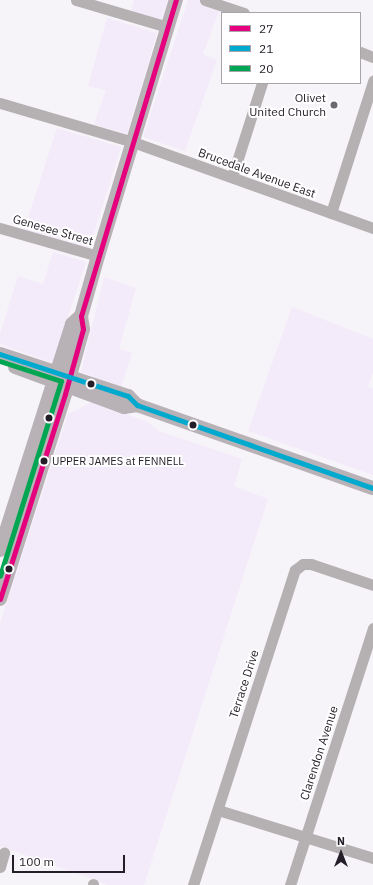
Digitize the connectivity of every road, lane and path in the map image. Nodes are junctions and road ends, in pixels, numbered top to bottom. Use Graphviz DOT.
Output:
graph roads {
  1 [pos="76,0"];
  2 [pos="176,0"];
  3 [pos="205,0"];
  4 [pos="241,12"];
  5 [pos="168,27"];
  6 [pos="361,52"];
  7 [pos="373,57"];
  8 [pos="373,81"];
  9 [pos="262,84"];
  10 [pos="0,103"];
  11 [pos="133,142"];
  12 [pos="232,177"];
  13 [pos="331,213"];
  14 [pos="0,228"];
  15 [pos="373,228"];
  16 [pos="98,256"];
  17 [pos="0,354"];
  18 [pos="0,361"];
  19 [pos="62,379"];
  20 [pos="373,488"];
  21 [pos="0,550"];
  22 [pos="373,585"];
  23 [pos="0,599"];
  24 [pos="373,628"];
  25 [pos="218,810"];
  26 [pos="306,836"];
  27 [pos="4,853"];
  28 [pos="373,858"];
  29 [pos="0,867"];
  30 [pos="193,885"];
  31 [pos="290,885"];
  1 -- 5 [label="street"];
  2 -- 5 [label="main road"];
  3 -- 4 [label="street"];
  5 -- 11 [label="main road"];
  6 -- 7 [label="street"];
  8 -- 13 [label="street"];
  9 -- 12 [label="street"];
  10 -- 11 [label="street, Brucedale Avenue East"];
  11 -- 12 [label="street, Brucedale Avenue East"];
  11 -- 16 [label="main road"];
  12 -- 13 [label="street, Brucedale Avenue East"];
  13 -- 15 [label="street, Brucedale Avenue East"];
  14 -- 16 [label="street, Genesee Street"];
  16 -- 19 [label="main road"];
  17 -- 19 [label="main road"];
  18 -- 19 [label="main road"];
  19 -- 20 [label="main road"];
  19 -- 21 [label="main road"];
  19 -- 23 [label="main road"];
  22 -- 25 [label="street, Terrace Drive"];
  24 -- 26 [label="street, Clarendon Avenue"];
  25 -- 26 [label="street"];
  25 -- 30 [label="street, Terrace Drive"];
  26 -- 28 [label="street"];
  26 -- 31 [label="street, Clarendon Avenue"];
  27 -- 29 [label="street"];
}
